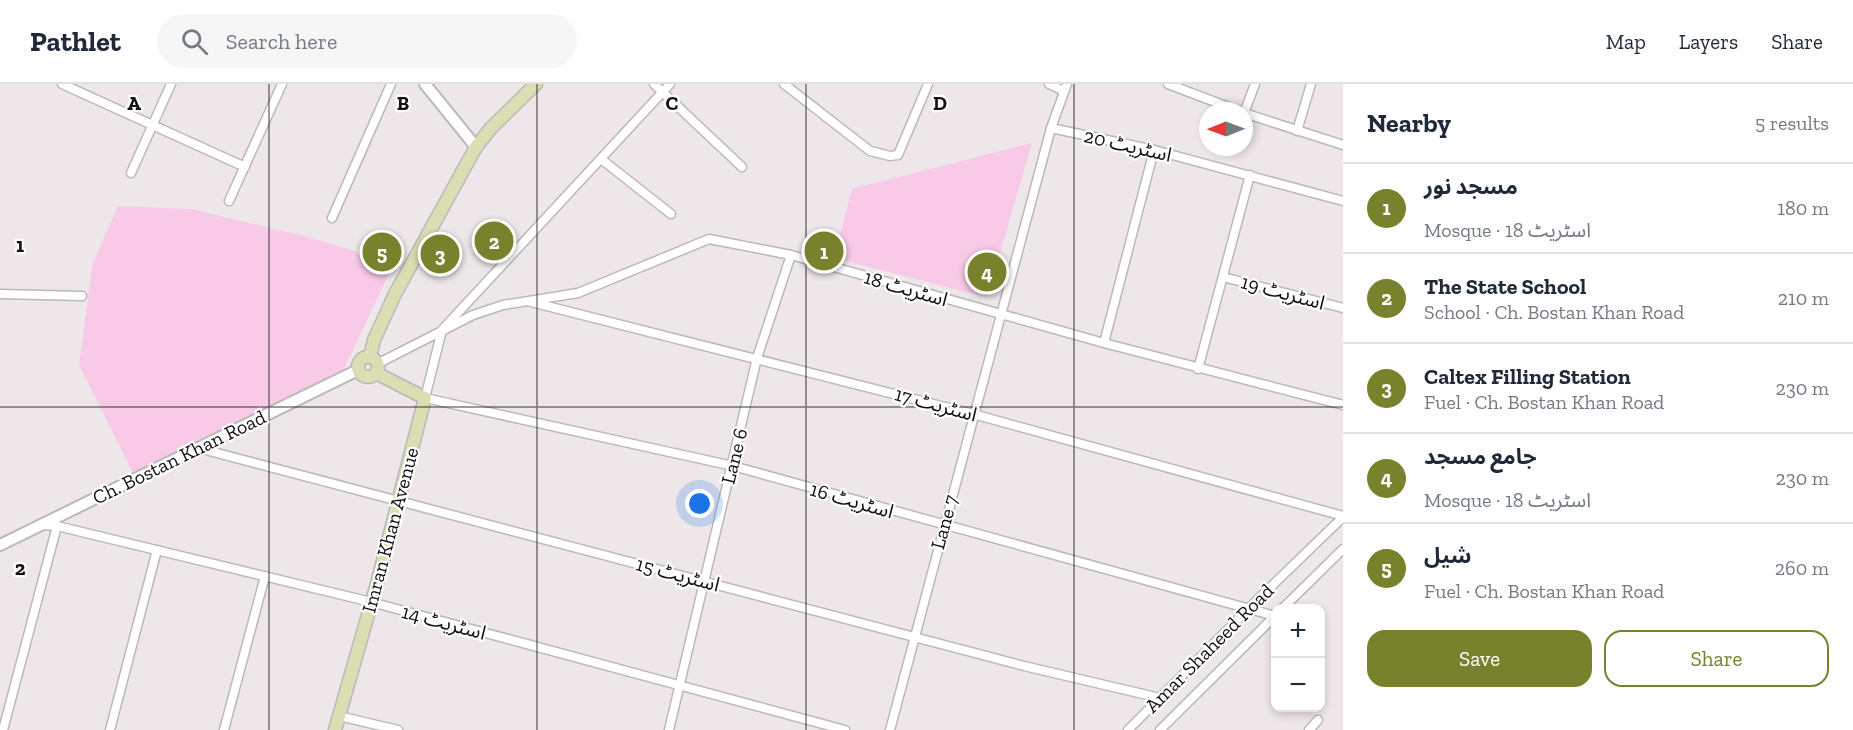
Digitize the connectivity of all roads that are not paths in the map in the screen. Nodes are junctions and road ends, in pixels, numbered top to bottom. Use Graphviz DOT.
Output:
graph roads {
  1 [pos="62,84"];
  2 [pos="171,84"];
  3 [pos="282,84"];
  4 [pos="391,84"];
  5 [pos="425,84"];
  6 [pos="536,84"];
  7 [pos="654,84"];
  8 [pos="670,84"];
  9 [pos="784,84"];
  10 [pos="927,84"];
  11 [pos="1049,84"];
  12 [pos="1168,84"];
  13 [pos="1255,84"];
  14 [pos="1311,84"];
  15 [pos="1066,87"];
  16 [pos="663,92"];
  17 [pos="1215,102"];
  18 [pos="1248,102"];
  19 [pos="1253,116"];
  20 [pos="153,125"];
  21 [pos="1051,128"];
  22 [pos="1297,131"];
  23 [pos="1343,145"];
  24 [pos="476,147"];
  25 [pos="1154,150"];
  26 [pos="601,159"];
  27 [pos="245,167"];
  28 [pos="742,167"];
  29 [pos="131,173"];
  30 [pos="1250,175"];
  31 [pos="229,201"];
  32 [pos="1343,201"];
  33 [pos="671,214"];
  34 [pos="332,218"];
  35 [pos="792,255"];
  36 [pos="1223,277"];
  37 [pos="0,294"];
  38 [pos="82,296"];
  39 [pos="527,301"];
  40 [pos="1343,308"];
  41 [pos="1002,315"];
  42 [pos="442,330"];
  43 [pos="1104,343"];
  44 [pos="757,358"];
  45 [pos="374,365"];
  46 [pos="1198,369"];
  47 [pos="358,370"];
  48 [pos="424,398"];
  49 [pos="1343,405"];
  50 [pos="973,414"];
  51 [pos="198,448"];
  52 [pos="733,466"];
  53 [pos="398,501"];
  54 [pos="1343,516"];
  55 [pos="41,525"];
  56 [pos="57,526"];
  57 [pos="943,526"];
  58 [pos="0,545"];
  59 [pos="1343,549"];
  60 [pos="158,550"];
  61 [pos="265,576"];
  62 [pos="703,581"];
  63 [pos="371,602"];
  64 [pos="1288,604"];
  65 [pos="1250,606"];
  66 [pos="1271,614"];
  67 [pos="1271,620"];
  68 [pos="915,637"];
  69 [pos="678,686"];
  70 [pos="1160,698"];
  71 [pos="339,716"];
  72 [pos="1318,720"];
  73 [pos="3,730"];
  74 [pos="110,730"];
  75 [pos="224,730"];
  76 [pos="335,730"];
  77 [pos="398,730"];
  78 [pos="669,730"];
  79 [pos="845,730"];
  80 [pos="890,730"];
  81 [pos="1128,730"];
  82 [pos="1160,730"];
  83 [pos="1309,730"];
  1 -- 20 [label="street"];
  2 -- 20 [label="street"];
  3 -- 27 [label="street"];
  4 -- 34 [label="street"];
  5 -- 24 [label="street"];
  6 -- 24 [label="main road"];
  7 -- 16 [label="street"];
  8 -- 16 [label="street"];
  9 -- 10 [label="street"];
  11 -- 15 [label="street"];
  12 -- 17 [label="street"];
  13 -- 18 [label="street"];
  14 -- 22 [label="street"];
  15 -- 21 [label="street, Lane 7"];
  16 -- 26 [label="street"];
  16 -- 28 [label="street"];
  19 -- 22 [label="street"];
  20 -- 27 [label="street"];
  20 -- 29 [label="street"];
  21 -- 25 [label="street, اسٹریٹ 20"];
  21 -- 41 [label="street, Lane 7"];
  22 -- 23 [label="street"];
  24 -- 45 [label="main road"];
  25 -- 30 [label="street, اسٹریٹ 20"];
  25 -- 43 [label="street"];
  26 -- 33 [label="street"];
  26 -- 42 [label="street"];
  27 -- 31 [label="street"];
  30 -- 32 [label="street, اسٹریٹ 20"];
  30 -- 36 [label="street"];
  35 -- 39 [label="street, اسٹریٹ 18"];
  35 -- 41 [label="street, اسٹریٹ 18"];
  35 -- 44 [label="street, Lane 6"];
  36 -- 40 [label="street, اسٹریٹ 19"];
  36 -- 46 [label="street"];
  37 -- 38 [label="street"];
  39 -- 42 [label="street, اسٹریٹ 18"];
  39 -- 44 [label="street, اسٹریٹ 17"];
  41 -- 43 [label="street, اسٹریٹ 18"];
  41 -- 50 [label="street, Lane 7"];
  42 -- 45 [label="street, اسٹریٹ 18"];
  42 -- 48 [label="street, Imran Khan Avenue"];
  43 -- 46 [label="street, اسٹریٹ 18"];
  44 -- 50 [label="street, اسٹریٹ 17"];
  44 -- 52 [label="street, Lane 6"];
  45 -- 47 [label="main road"];
  45 -- 48 [label="main road"];
  46 -- 49 [label="street, اسٹریٹ 18"];
  47 -- 51 [label="street, Ch. Bostan Khan Road"];
  48 -- 52 [label="street, اسٹریٹ 16"];
  48 -- 53 [label="main road, Imran Khan Avenue"];
  50 -- 54 [label="street, اسٹریٹ 17"];
  50 -- 57 [label="street, Lane 7"];
  51 -- 53 [label="street, اسٹریٹ 15"];
  51 -- 55 [label="street, Ch. Bostan Khan Road"];
  52 -- 57 [label="street, اسٹریٹ 16"];
  52 -- 62 [label="street, Lane 6"];
  53 -- 62 [label="street, اسٹریٹ 15"];
  53 -- 63 [label="main road, Imran Khan Avenue"];
  54 -- 65 [label="street, Amar Shaheed Road"];
  55 -- 56 [label="street, اسٹریٹ 14"];
  55 -- 58 [label="street, Ch. Bostan Khan Road"];
  56 -- 60 [label="street, اسٹریٹ 14"];
  56 -- 73 [label="street"];
  57 -- 65 [label="street, اسٹریٹ 16"];
  57 -- 68 [label="street, Lane 7"];
  59 -- 64 [label="street, Amar Shaheed Road"];
  60 -- 61 [label="street, اسٹریٹ 14"];
  60 -- 74 [label="street"];
  61 -- 63 [label="street, اسٹریٹ 14"];
  61 -- 75 [label="street"];
  62 -- 68 [label="street, اسٹریٹ 15"];
  62 -- 69 [label="street, Lane 6"];
  63 -- 69 [label="street, اسٹریٹ 14"];
  63 -- 71 [label="main road, Imran Khan Avenue"];
  65 -- 66 [label="street, اسٹریٹ 16"];
  65 -- 70 [label="street, Amar Shaheed Road"];
  67 -- 82 [label="street, Amar Shaheed Road"];
  68 -- 70 [label="street, اسٹریٹ 15"];
  68 -- 80 [label="street, Lane 7"];
  69 -- 78 [label="street, Lane 6"];
  69 -- 79 [label="street, اسٹریٹ 14"];
  70 -- 81 [label="street, Amar Shaheed Road"];
  71 -- 76 [label="main road, Imran Khan Avenue"];
  71 -- 77 [label="street"];
  72 -- 83 [label="street"];
}
